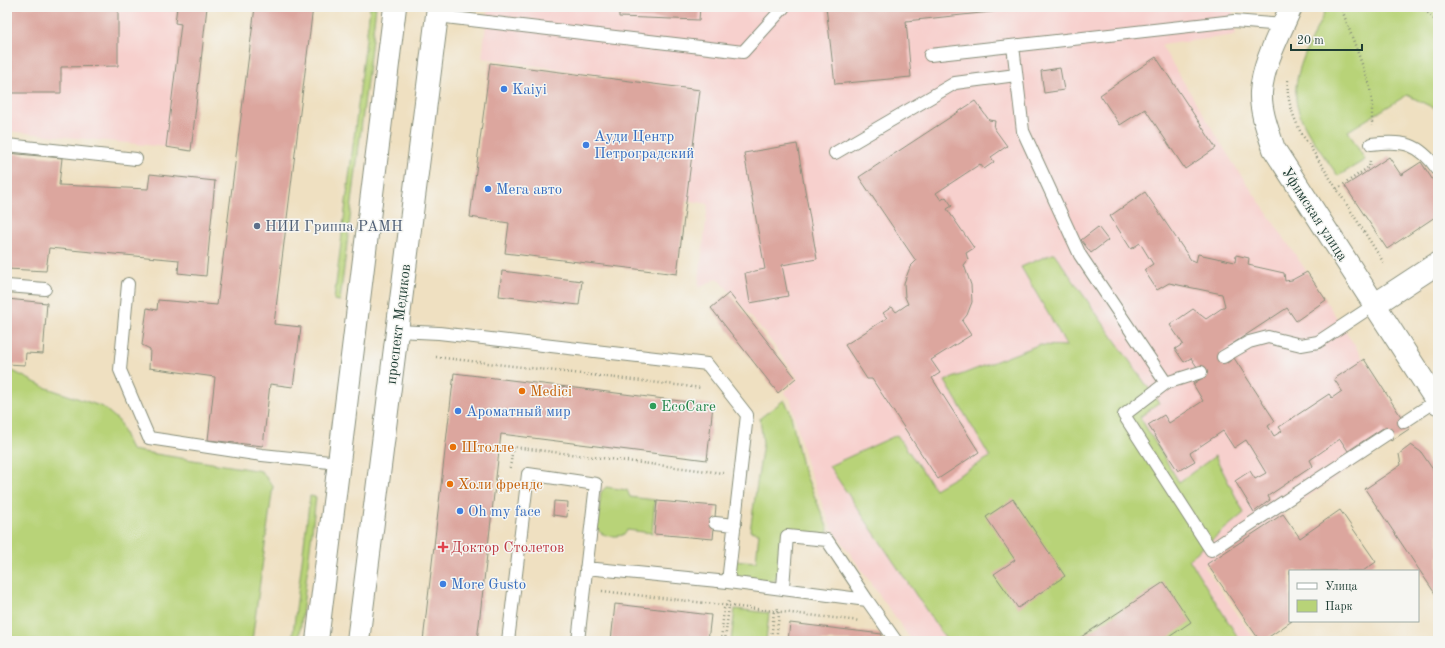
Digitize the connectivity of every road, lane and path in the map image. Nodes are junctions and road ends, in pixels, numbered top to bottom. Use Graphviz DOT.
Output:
graph roads {
  1 [pos="395,7"];
  2 [pos="784,7"];
  3 [pos="1341,7"];
  4 [pos="1422,7"];
  5 [pos="438,12"];
  6 [pos="1287,16"];
  7 [pos="1438,23"];
  8 [pos="1013,46"];
  9 [pos="930,55"];
  10 [pos="1016,75"];
  11 [pos="1288,76"];
  12 [pos="1372,101"];
  13 [pos="7,144"];
  14 [pos="1371,144"];
  15 [pos="836,153"];
  16 [pos="136,159"];
  17 [pos="1438,170"];
  18 [pos="1384,263"];
  19 [pos="1438,263"];
  20 [pos="128,284"];
  21 [pos="7,286"];
  22 [pos="45,289"];
  23 [pos="1374,305"];
  24 [pos="397,331"];
  25 [pos="436,357"];
  26 [pos="1223,358"];
  27 [pos="1201,372"];
  28 [pos="1166,383"];
  29 [pos="706,388"];
  30 [pos="1437,402"];
  31 [pos="1404,422"];
  32 [pos="1387,434"];
  33 [pos="339,463"];
  34 [pos="510,470"];
  35 [pos="730,474"];
  36 [pos="715,523"];
  37 [pos="735,525"];
  38 [pos="586,568"];
  39 [pos="728,582"];
  40 [pos="783,588"];
  41 [pos="734,596"];
  42 [pos="599,598"];
  43 [pos="774,600"];
  44 [pos="867,600"];
  45 [pos="727,606"];
  46 [pos="774,611"];
  47 [pos="779,611"];
  48 [pos="864,621"];
  49 [pos="317,641"];
  50 [pos="358,641"];
  51 [pos="508,641"];
  52 [pos="578,641"];
  53 [pos="721,641"];
  54 [pos="725,641"];
  55 [pos="771,641"];
  56 [pos="776,641"];
  57 [pos="896,641"];
  1 -- 33 [label="main road"];
  2 -- 5 [label="lane"];
  3 -- 12 [label="path"];
  4 -- 7 [label="path"];
  5 -- 24 [label="main road, проспект Медиков"];
  6 -- 8 [label="lane"];
  6 -- 23 [label="main road, Уфимская улица"];
  8 -- 9 [label="lane"];
  8 -- 10 [label="lane"];
  10 -- 15 [label="lane"];
  10 -- 28 [label="lane"];
  11 -- 18 [label="path"];
  13 -- 16 [label="lane"];
  14 -- 17 [label="lane"];
  19 -- 23 [label="main road"];
  20 -- 33 [label="lane"];
  21 -- 22 [label="lane"];
  23 -- 26 [label="lane"];
  23 -- 30 [label="main road, Уфимская улица"];
  24 -- 37 [label="lane"];
  24 -- 50 [label="main road, проспект Медиков"];
  25 -- 29 [label="path"];
  27 -- 28 [label="lane"];
  28 -- 32 [label="lane"];
  30 -- 31 [label="lane"];
  33 -- 49 [label="main road"];
  34 -- 35 [label="path"];
  36 -- 37 [label="lane"];
  37 -- 39 [label="lane"];
  38 -- 39 [label="lane"];
  38 -- 51 [label="lane"];
  38 -- 52 [label="lane"];
  39 -- 40 [label="lane"];
  40 -- 44 [label="lane"];
  40 -- 44 [label="lane"];
  41 -- 45 [label="path"];
  42 -- 45 [label="path"];
  43 -- 47 [label="path"];
  44 -- 57 [label="lane"];
  45 -- 46 [label="path"];
  45 -- 53 [label="path"];
  45 -- 54 [label="path"];
  46 -- 47 [label="path"];
  46 -- 55 [label="path"];
  47 -- 48 [label="path"];
  47 -- 56 [label="path"];
}
